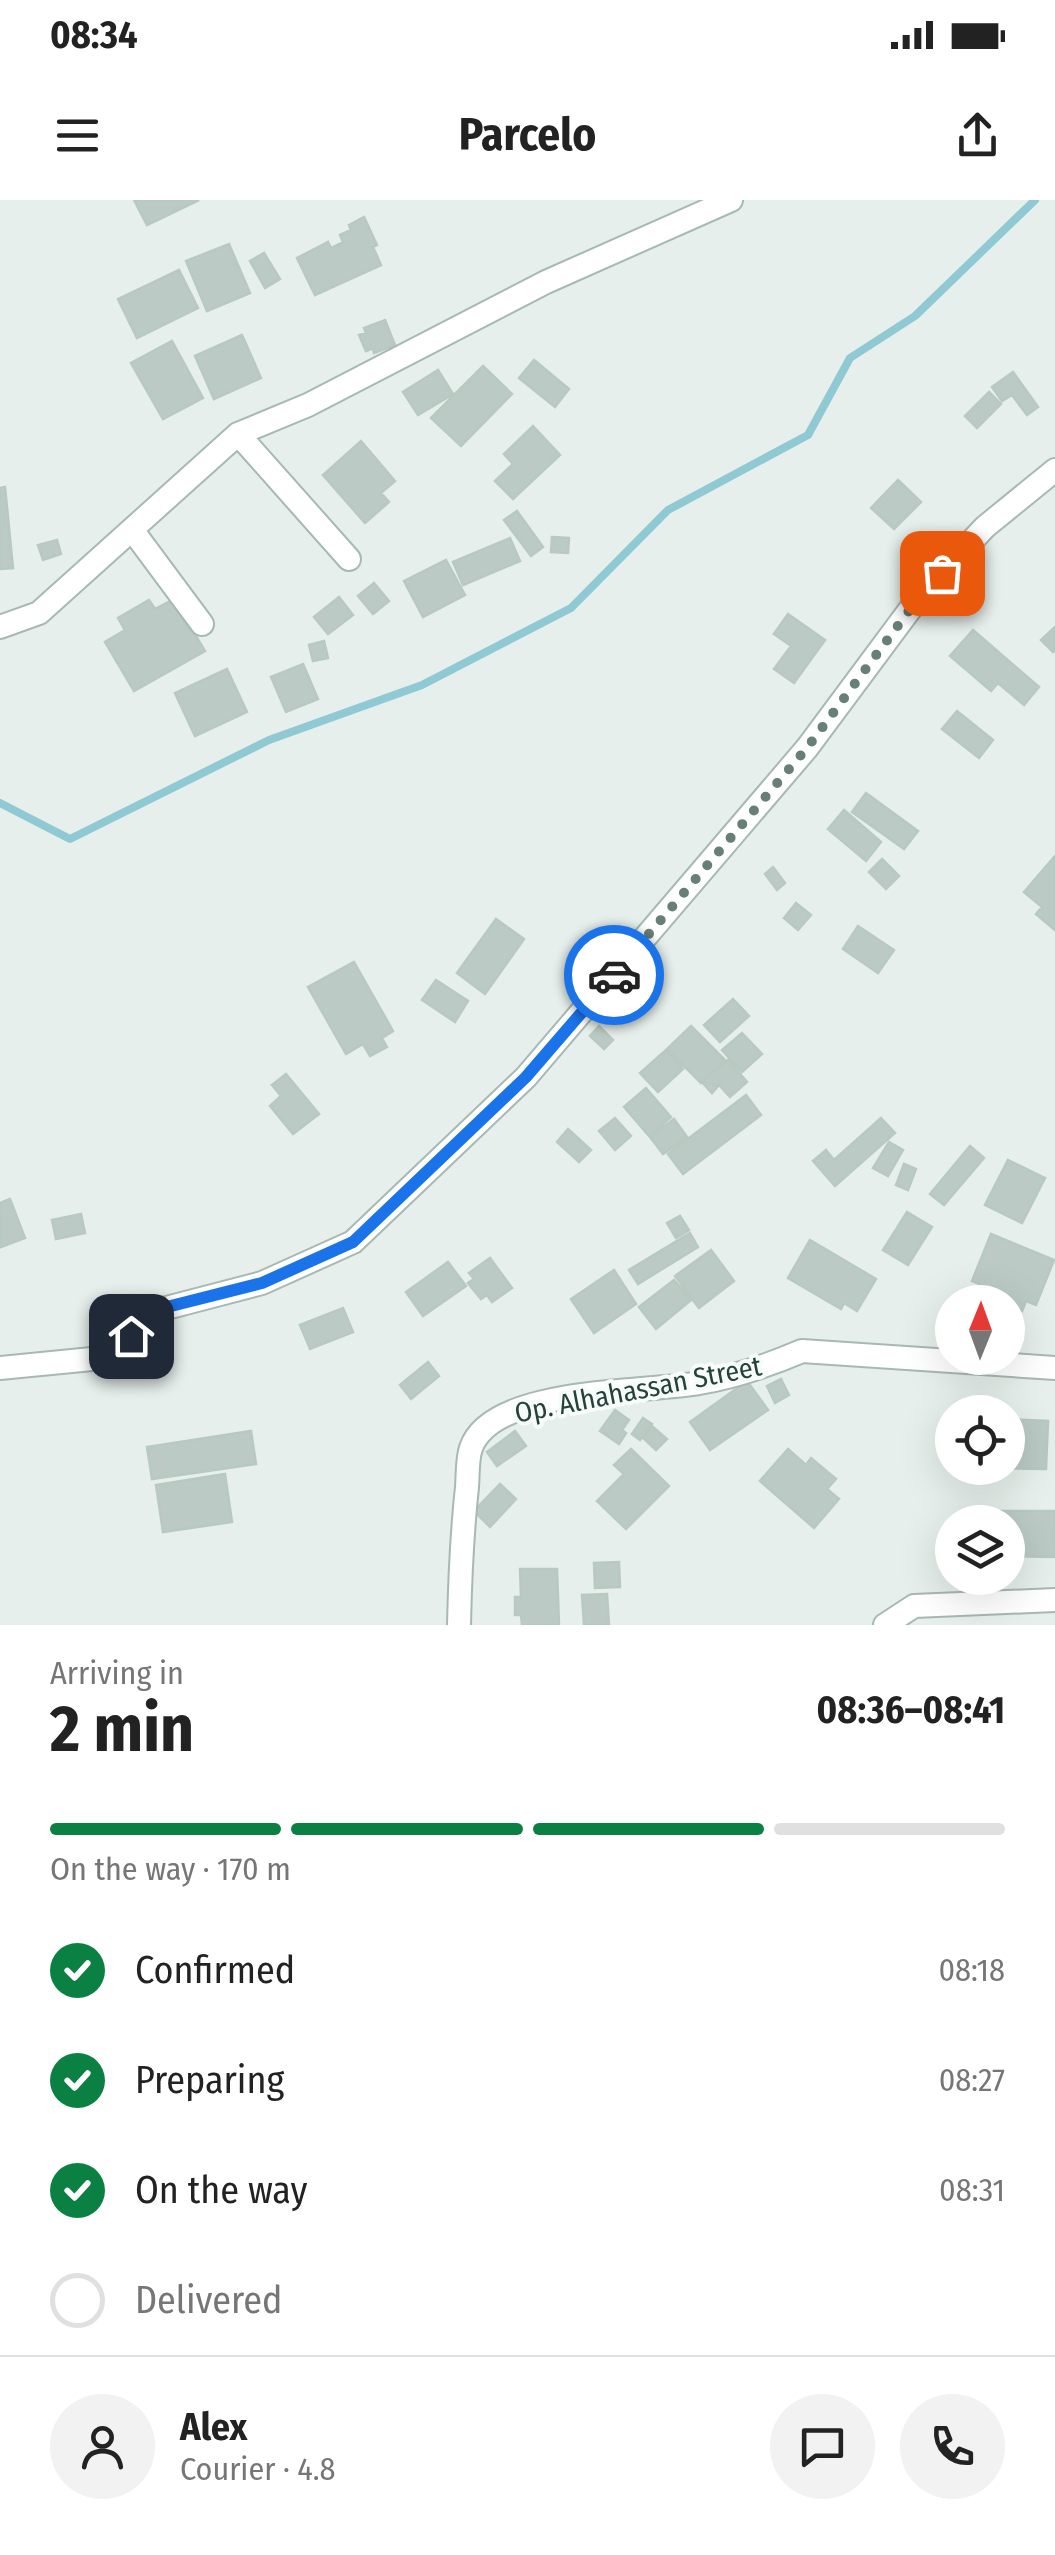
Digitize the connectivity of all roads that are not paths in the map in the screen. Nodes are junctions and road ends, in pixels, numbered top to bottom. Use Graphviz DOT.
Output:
graph roads {
  1 [pos="731,200"];
  2 [pos="238,434"];
  3 [pos="1054,473"];
  4 [pos="132,531"];
  5 [pos="349,559"];
  6 [pos="202,624"];
  7 [pos="0,627"];
  8 [pos="0,1368"];
  9 [pos="1055,1368"];
  10 [pos="1055,1600"];
  11 [pos="459,1625"];
  12 [pos="885,1625"];
  1 -- 2 [label="street"];
  2 -- 4 [label="street"];
  2 -- 5 [label="street"];
  3 -- 8 [label="street"];
  4 -- 6 [label="street"];
  4 -- 7 [label="street"];
  9 -- 11 [label="street, Op. Alhahassan Street"];
  10 -- 12 [label="street"];
}
